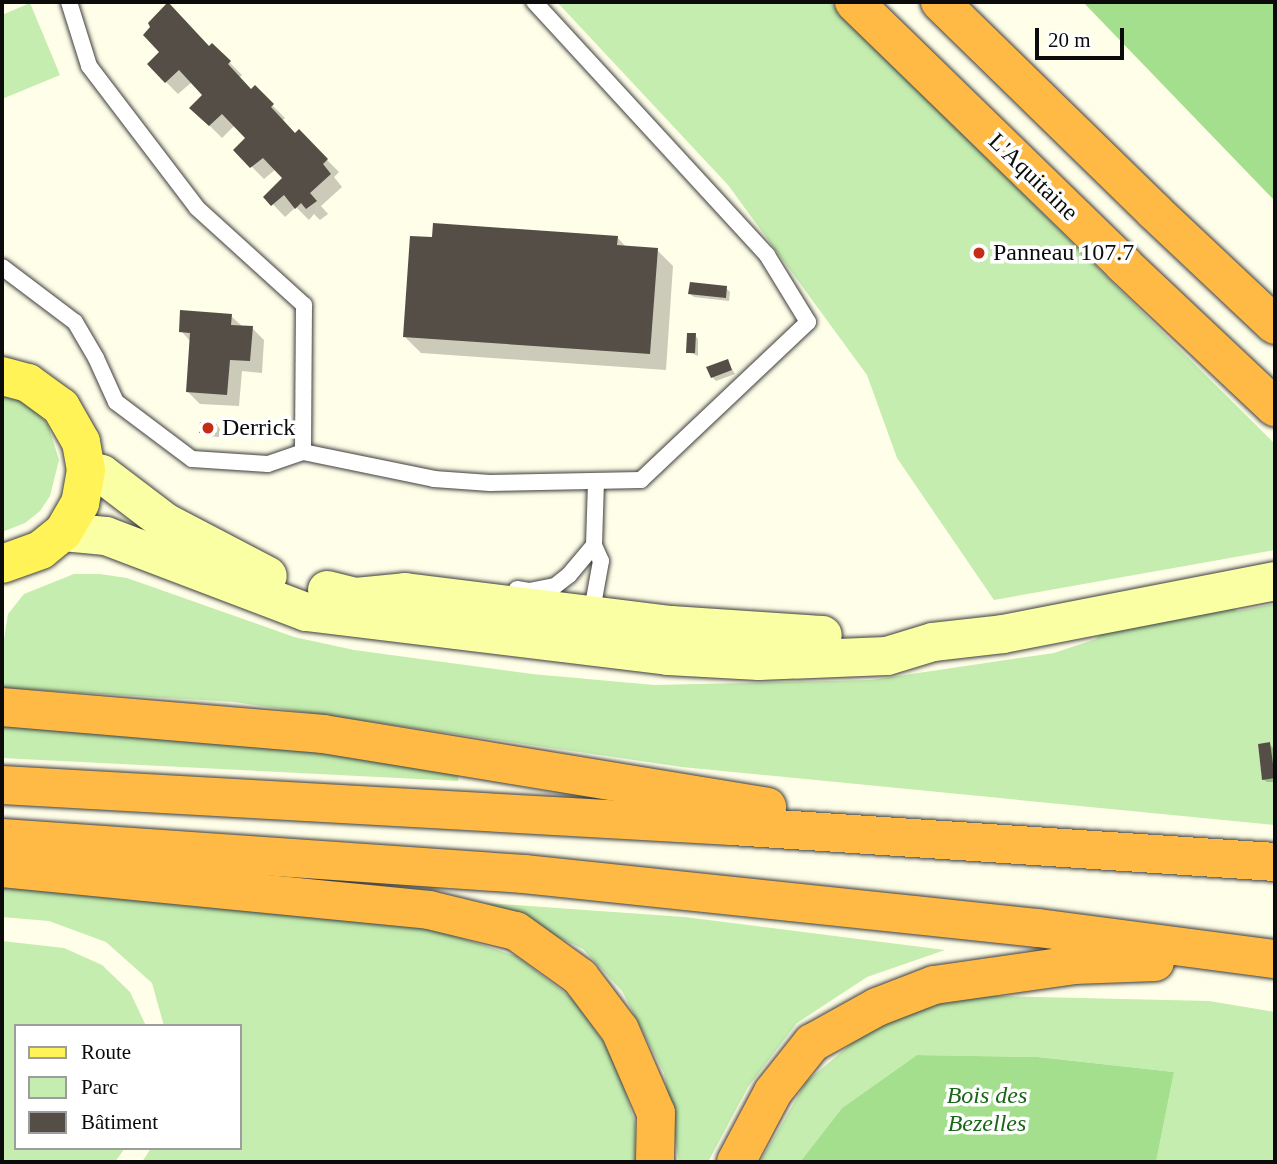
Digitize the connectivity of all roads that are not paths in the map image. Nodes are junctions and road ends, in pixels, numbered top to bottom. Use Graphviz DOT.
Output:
graph roads {
  1 [pos="69,2"];
  2 [pos="534,2"];
  3 [pos="854,2"];
  4 [pos="940,2"];
  5 [pos="2,267"];
  6 [pos="1275,325"];
  7 [pos="2,376"];
  8 [pos="1275,407"];
  9 [pos="303,452"];
  10 [pos="86,470"];
  11 [pos="596,481"];
  12 [pos="63,532"];
  13 [pos="594,545"];
  14 [pos="2,564"];
  15 [pos="1275,581"];
  16 [pos="495,601"];
  17 [pos="593,615"];
  18 [pos="546,640"];
  19 [pos="933,642"];
  20 [pos="2,707"];
  21 [pos="2,785"];
  22 [pos="2,838"];
  23 [pos="984,842"];
  24 [pos="1275,862"];
  25 [pos="2,868"];
  26 [pos="1270,959"];
  27 [pos="655,1162"];
  28 [pos="736,1162"];
  1 -- 9 [label="lane"];
  2 -- 11 [label="lane"];
  3 -- 8 [label="highway, L'Aquitaine"];
  4 -- 6 [label="highway"];
  5 -- 9 [label="lane"];
  7 -- 10 [label="main road"];
  9 -- 11 [label="lane"];
  10 -- 12 [label="main road"];
  10 -- 16 [label="main road"];
  11 -- 13 [label="lane"];
  12 -- 14 [label="main road"];
  12 -- 18 [label="main road"];
  13 -- 16 [label="lane"];
  13 -- 17 [label="lane"];
  15 -- 19 [label="main road"];
  16 -- 17 [label="main road"];
  17 -- 18 [label="lane"];
  17 -- 19 [label="main road"];
  18 -- 19 [label="main road"];
  20 -- 23 [label="highway"];
  21 -- 23 [label="highway"];
  22 -- 26 [label="highway"];
  23 -- 24 [label="highway"];
  25 -- 27 [label="highway"];
  26 -- 28 [label="highway"];
}
